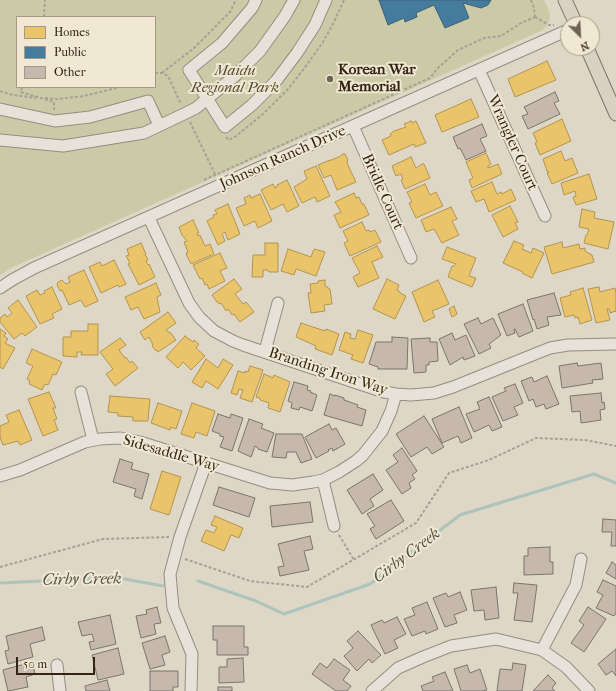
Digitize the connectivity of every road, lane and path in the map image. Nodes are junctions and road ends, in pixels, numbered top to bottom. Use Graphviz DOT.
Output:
graph roads {
  1 [pos="45,0"];
  2 [pos="236,0"];
  3 [pos="256,0"];
  4 [pos="294,0"];
  5 [pos="326,0"];
  6 [pos="531,0"];
  7 [pos="565,0"];
  8 [pos="44,16"];
  9 [pos="572,16"];
  10 [pos="535,17"];
  11 [pos="556,25"];
  12 [pos="560,34"];
  13 [pos="591,56"];
  14 [pos="479,70"];
  15 [pos="156,73"];
  16 [pos="116,88"];
  17 [pos="0,91"];
  18 [pos="207,99"];
  19 [pos="0,109"];
  20 [pos="616,114"];
  21 [pos="159,125"];
  22 [pos="353,126"];
  23 [pos="0,140"];
  24 [pos="201,181"];
  25 [pos="545,216"];
  26 [pos="149,218"];
  27 [pos="411,258"];
  28 [pos="0,288"];
  29 [pos="278,303"];
  30 [pos="616,344"];
  31 [pos="265,351"];
  32 [pos="82,392"];
  33 [pos="396,394"];
  34 [pos="93,440"];
  35 [pos="616,446"];
  36 [pos="206,463"];
  37 [pos="0,476"];
  38 [pos="323,480"];
  39 [pos="334,526"];
  40 [pos="180,537"];
  41 [pos="174,556"];
  42 [pos="581,559"];
  43 [pos="354,560"];
  44 [pos="0,567"];
  45 [pos="542,650"];
  46 [pos="57,664"];
  47 [pos="60,691"];
  48 [pos="191,691"];
  49 [pos="372,691"];
  50 [pos="589,691"];
  1 -- 8 [label="path"];
  2 -- 15 [label="path"];
  3 -- 18 [label="street"];
  4 -- 18 [label="street"];
  5 -- 18 [label="street"];
  6 -- 10 [label="path"];
  7 -- 9 [label="main road"];
  10 -- 11 [label="path"];
  10 -- 24 [label="path"];
  12 -- 14 [label="street, Johnson Ranch Drive"];
  13 -- 20 [label="main road"];
  14 -- 22 [label="street, Johnson Ranch Drive"];
  14 -- 25 [label="street, Wrangler Court"];
  16 -- 17 [label="path"];
  18 -- 21 [label="street"];
  19 -- 21 [label="street"];
  21 -- 23 [label="street"];
  22 -- 26 [label="street, Johnson Ranch Drive"];
  22 -- 27 [label="street, Bridle Court"];
  26 -- 28 [label="street, Johnson Ranch Drive"];
  26 -- 31 [label="street, Branding Iron Way"];
  29 -- 31 [label="street"];
  30 -- 33 [label="street, Branding Iron Way"];
  31 -- 33 [label="street, Branding Iron Way"];
  32 -- 34 [label="street"];
  33 -- 38 [label="street, Sidesaddle Way"];
  34 -- 36 [label="street, Sidesaddle Way"];
  34 -- 37 [label="street, Sidesaddle Way"];
  35 -- 43 [label="path"];
  36 -- 38 [label="street, Sidesaddle Way"];
  36 -- 40 [label="street"];
  38 -- 39 [label="street"];
  39 -- 43 [label="path"];
  40 -- 41 [label="street"];
  40 -- 44 [label="path"];
  41 -- 43 [label="path"];
  41 -- 48 [label="street"];
  42 -- 45 [label="street"];
  45 -- 49 [label="street"];
  45 -- 50 [label="street"];
  46 -- 47 [label="street"];
}
